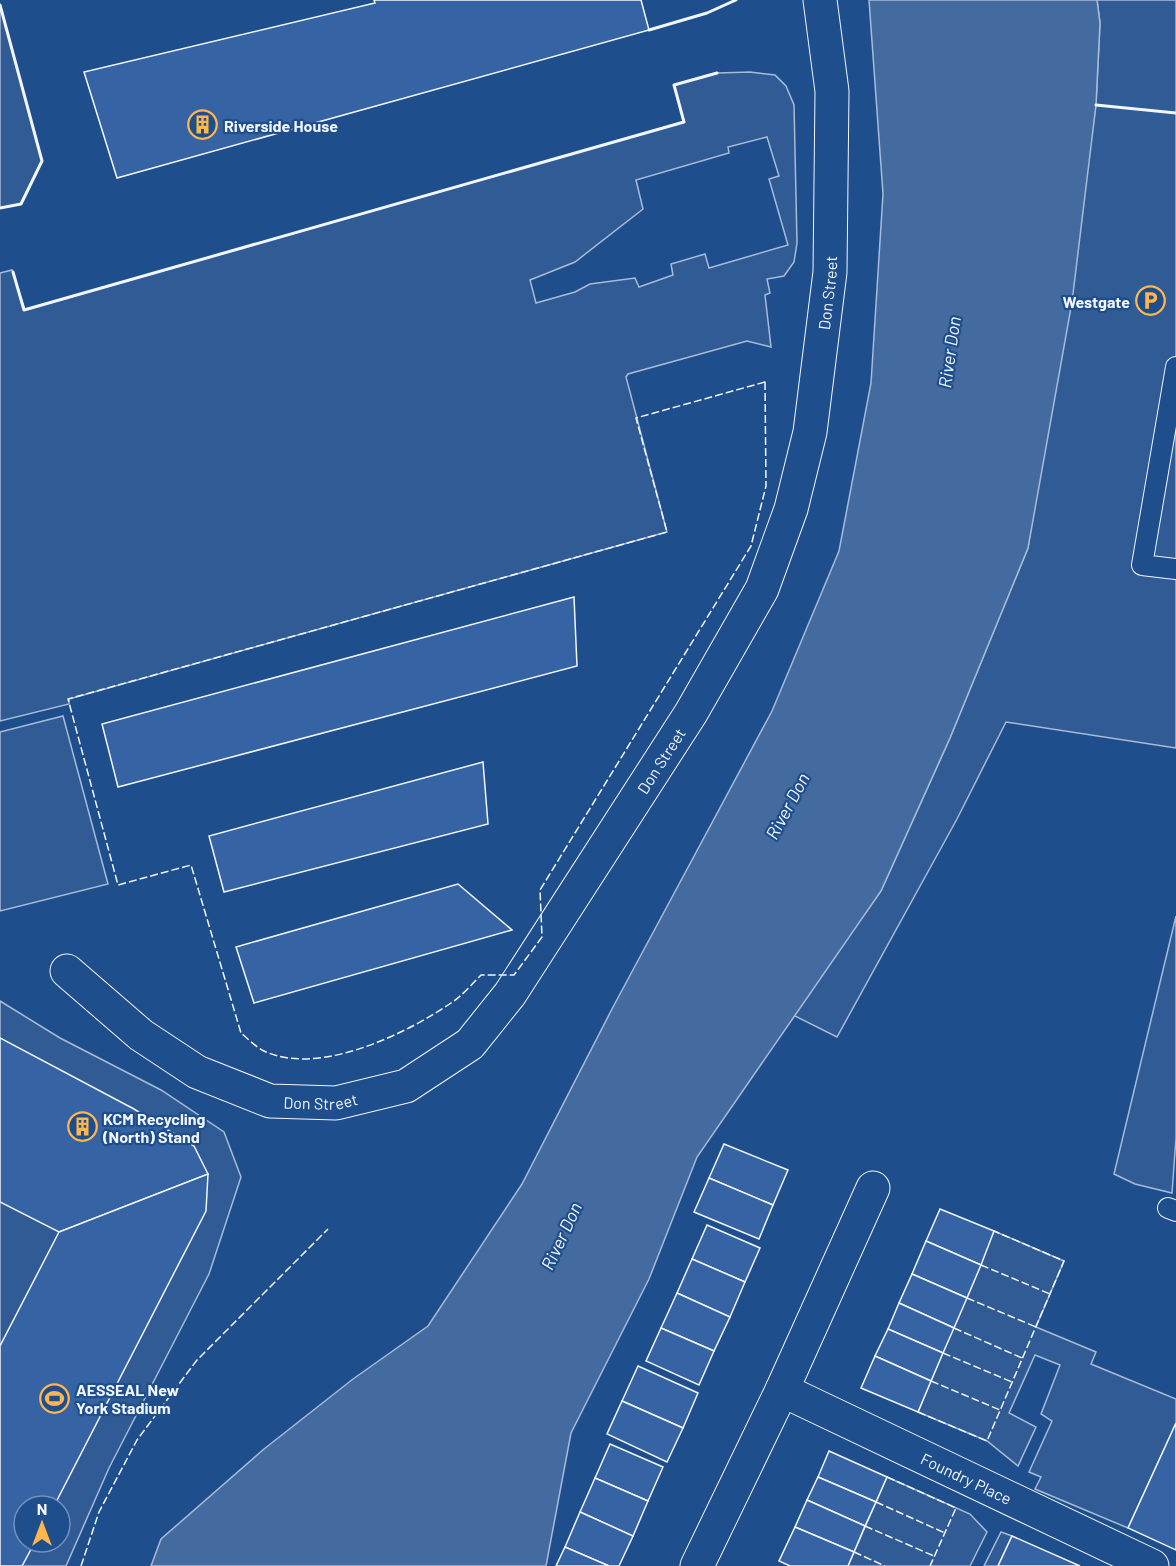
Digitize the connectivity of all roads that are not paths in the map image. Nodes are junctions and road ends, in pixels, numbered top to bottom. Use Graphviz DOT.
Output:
graph roads {
  1 [pos="820,0"];
  2 [pos="1176,367"];
  3 [pos="1176,570"];
  4 [pos="67,970"];
  5 [pos="873,1188"];
  6 [pos="782,1390"];
  7 [pos="697,1566"];
  8 [pos="1152,1566"];
  1 -- 4 [label="street, Don Street"];
  2 -- 3 [label="lane"];
  5 -- 6 [label="street"];
  6 -- 7 [label="street"];
  6 -- 8 [label="street, Foundry Place"];
}
